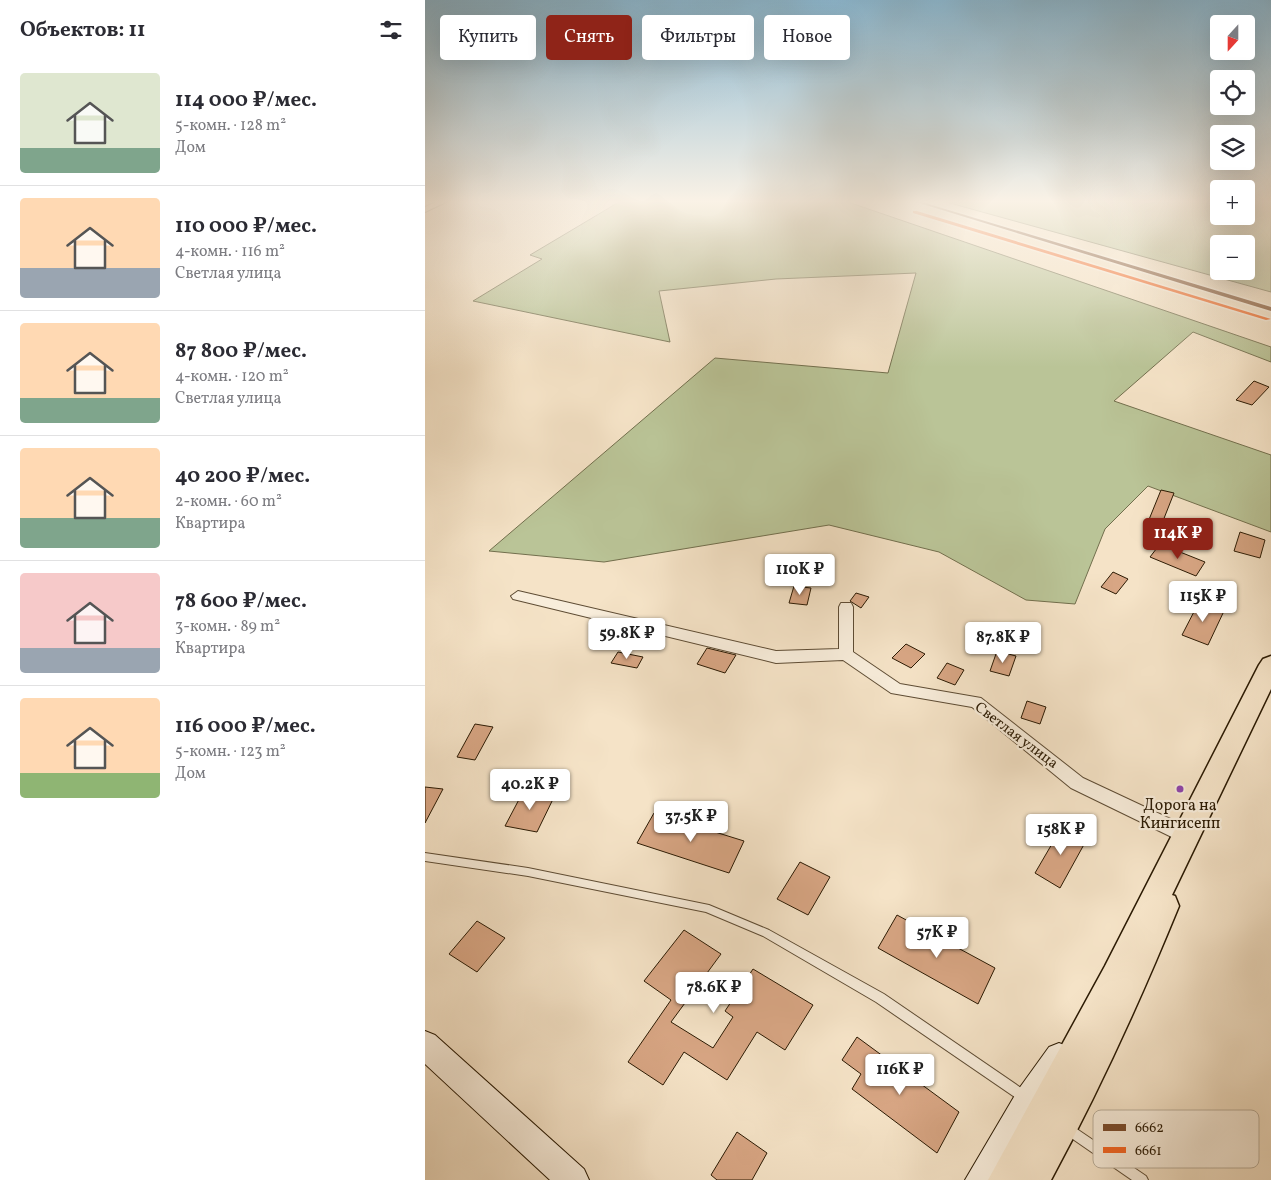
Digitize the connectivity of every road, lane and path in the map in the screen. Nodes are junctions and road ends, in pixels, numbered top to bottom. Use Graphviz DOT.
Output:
graph roads {
  1 [pos="518,596"];
  2 [pos="846,607"];
  3 [pos="846,654"];
  4 [pos="1271,664"];
  5 [pos="1188,836"];
  6 [pos="425,857"];
  7 [pos="1116,977"];
  8 [pos="425,1045"];
  9 [pos="1045,1112"];
  10 [pos="1093,1146"];
  11 [pos="1125,1168"];
  12 [pos="573,1180"];
  13 [pos="981,1180"];
  14 [pos="1007,1180"];
  15 [pos="1032,1180"];
  16 [pos="1142,1180"];
  1 -- 3 [label="street"];
  2 -- 3 [label="street"];
  3 -- 5 [label="street, Светлая улица"];
  4 -- 5 [label="main road"];
  5 -- 7 [label="main road"];
  5 -- 9 [label="main road"];
  6 -- 9 [label="lane"];
  7 -- 9 [label="main road"];
  8 -- 12 [label="main road"];
  9 -- 10 [label="lane"];
  9 -- 13 [label="main road"];
  9 -- 14 [label="main road"];
  9 -- 15 [label="main road"];
  11 -- 16 [label="lane"];
}
